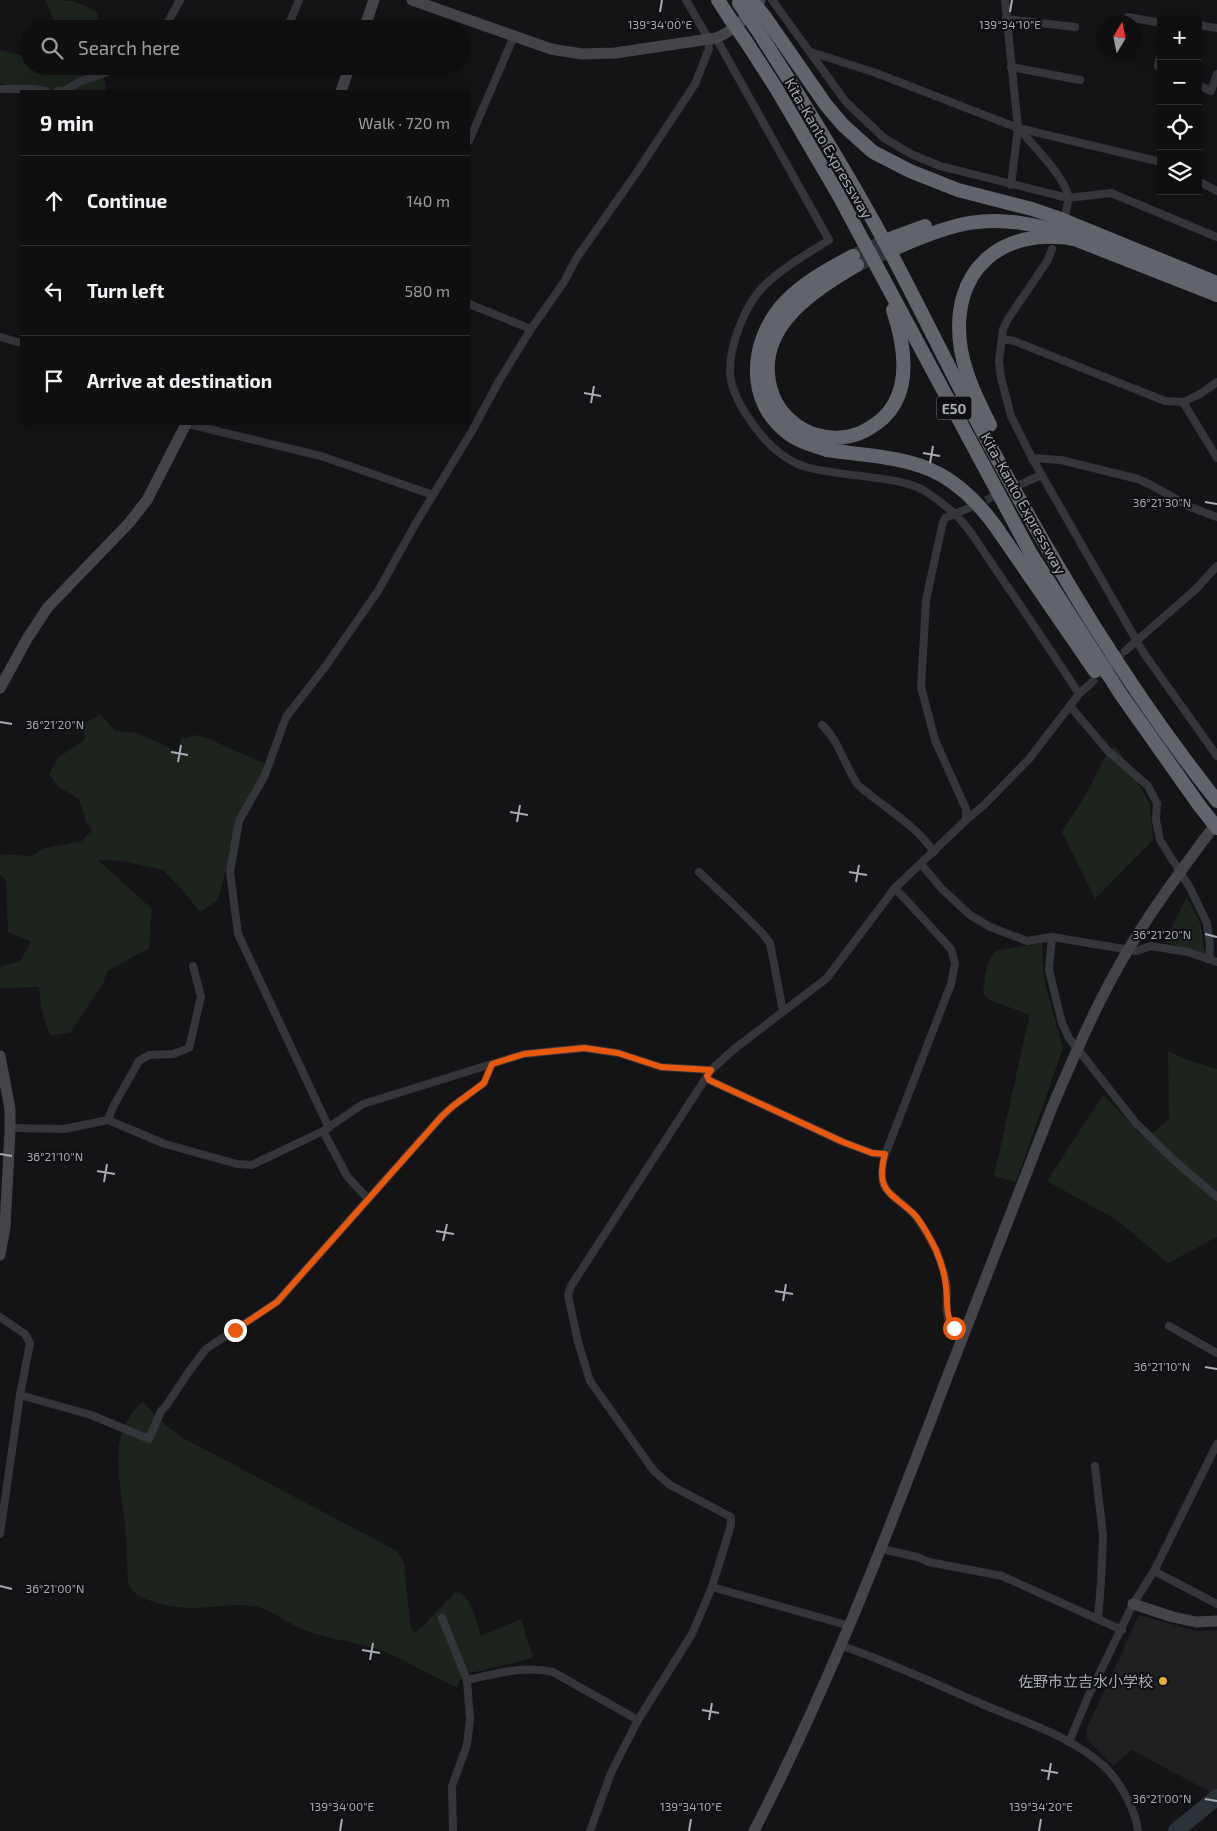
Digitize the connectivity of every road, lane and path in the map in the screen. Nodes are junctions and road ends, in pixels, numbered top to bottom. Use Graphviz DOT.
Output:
graph roads {
  1 [pos="180,0"];
  2 [pos="299,0"];
  3 [pos="374,0"];
  4 [pos="412,0"];
  5 [pos="686,0"];
  6 [pos="718,0"];
  7 [pos="760,0"];
  8 [pos="772,0"];
  9 [pos="1005,0"];
  10 [pos="742,1"];
  11 [pos="434,4"];
  12 [pos="170,17"];
  13 [pos="1006,18"];
  14 [pos="168,20"];
  15 [pos="170,20"];
  16 [pos="291,20"];
  17 [pos="367,20"];
  18 [pos="1142,20"];
  19 [pos="760,22"];
  20 [pos="1157,22"];
  21 [pos="1202,26"];
  22 [pos="1074,27"];
  23 [pos="1217,28"];
  24 [pos="514,36"];
  25 [pos="712,38"];
  26 [pos="811,52"];
  27 [pos="1011,67"];
  28 [pos="1217,74"];
  29 [pos="99,75"];
  30 [pos="346,75"];
  31 [pos="1080,80"];
  32 [pos="1202,87"];
  33 [pos="0,89"];
  34 [pos="40,90"];
  35 [pos="66,90"];
  36 [pos="340,90"];
  37 [pos="1018,128"];
  38 [pos="804,135"];
  39 [pos="470,139"];
  40 [pos="1157,161"];
  41 [pos="1202,183"];
  42 [pos="1011,185"];
  43 [pos="1217,191"];
  44 [pos="1068,198"];
  45 [pos="1062,215"];
  46 [pos="1217,237"];
  47 [pos="1080,240"];
  48 [pos="1052,249"];
  49 [pos="1149,262"];
  50 [pos="1217,278"];
  51 [pos="1191,279"];
  52 [pos="1217,283"];
  53 [pos="1217,295"];
  54 [pos="1217,300"];
  55 [pos="470,304"];
  56 [pos="531,329"];
  57 [pos="0,337"];
  58 [pos="1002,339"];
  59 [pos="20,342"];
  60 [pos="1217,382"];
  61 [pos="1183,402"];
  62 [pos="186,425"];
  63 [pos="191,425"];
  64 [pos="1032,458"];
  65 [pos="1217,458"];
  66 [pos="1042,475"];
  67 [pos="1028,480"];
  68 [pos="433,495"];
  69 [pos="969,508"];
  70 [pos="955,514"];
  71 [pos="1217,517"];
  72 [pos="1217,566"];
  73 [pos="1075,595"];
  74 [pos="1136,641"];
  75 [pos="1125,651"];
  76 [pos="1090,684"];
  77 [pos="0,688"];
  78 [pos="1080,694"];
  79 [pos="1070,706"];
  80 [pos="822,725"];
  81 [pos="1217,756"];
  82 [pos="1172,767"];
  83 [pos="1214,797"];
  84 [pos="966,820"];
  85 [pos="1217,822"];
  86 [pos="1217,828"];
  87 [pos="934,852"];
  88 [pos="921,864"];
  89 [pos="1181,871"];
  90 [pos="699,872"];
  91 [pos="896,888"];
  92 [pos="1052,937"];
  93 [pos="1127,951"];
  94 [pos="1213,960"];
  95 [pos="193,966"];
  96 [pos="784,1011"];
  97 [pos="1077,1049"];
  98 [pos="0,1056"];
  99 [pos="492,1064"];
  100 [pos="709,1073"];
  101 [pos="108,1120"];
  102 [pos="10,1128"];
  103 [pos="326,1129"];
  104 [pos="885,1154"];
  105 [pos="1217,1197"];
  106 [pos="368,1199"];
  107 [pos="0,1252"];
  108 [pos="0,1317"];
  109 [pos="1169,1326"];
  110 [pos="964,1334"];
  111 [pos="1217,1353"];
  112 [pos="20,1395"];
  113 [pos="1217,1444"];
  114 [pos="1095,1466"];
  115 [pos="0,1468"];
  116 [pos="9,1469"];
  117 [pos="0,1534"];
  118 [pos="882,1549"];
  119 [pos="1154,1571"];
  120 [pos="712,1588"];
  121 [pos="1133,1604"];
  122 [pos="1217,1604"];
  123 [pos="442,1618"];
  124 [pos="1098,1620"];
  125 [pos="1217,1621"];
  126 [pos="850,1626"];
  127 [pos="1122,1630"];
  128 [pos="842,1646"];
  129 [pos="467,1680"];
  130 [pos="638,1720"];
  131 [pos="1069,1742"];
  132 [pos="453,1831"];
  133 [pos="590,1831"];
  134 [pos="754,1831"];
  135 [pos="1138,1831"];
  1 -- 12 [label="street"];
  2 -- 16 [label="street"];
  3 -- 17 [label="street"];
  4 -- 11 [label="street"];
  5 -- 25 [label="street"];
  6 -- 38 [label="highway, Kita-Kanto Expressway / E50, bridge"];
  7 -- 25 [label="street"];
  8 -- 26 [label="street"];
  9 -- 13 [label="street"];
  10 -- 19 [label="highway, Kita-Kanto Expressway / E50, bridge"];
  11 -- 24 [label="street"];
  12 -- 14 [label="street"];
  12 -- 15 [label="street"];
  13 -- 22 [label="street"];
  13 -- 27 [label="street"];
  18 -- 20 [label="street"];
  19 -- 45 [label="highway"];
  19 -- 73 [label="highway, Kita-Kanto Expressway / E50"];
  21 -- 23 [label="street"];
  24 -- 25 [label="street"];
  24 -- 39 [label="street"];
  25 -- 56 [label="street"];
  25 -- 70 [label="street"];
  26 -- 37 [label="street"];
  26 -- 42 [label="street"];
  27 -- 31 [label="street"];
  27 -- 37 [label="street"];
  28 -- 32 [label="street"];
  29 -- 35 [label="street"];
  30 -- 36 [label="street"];
  33 -- 34 [label="street"];
  37 -- 40 [label="street"];
  37 -- 42 [label="street"];
  37 -- 44 [label="street"];
  38 -- 82 [label="highway, Kita-Kanto Expressway / E50"];
  38 -- 82 [label="highway"];
  41 -- 43 [label="street"];
  42 -- 44 [label="street"];
  44 -- 45 [label="street"];
  44 -- 46 [label="street"];
  45 -- 47 [label="highway"];
  45 -- 49 [label="highway"];
  47 -- 49 [label="highway"];
  47 -- 73 [label="highway"];
  48 -- 58 [label="street"];
  49 -- 51 [label="highway"];
  50 -- 51 [label="highway"];
  51 -- 52 [label="highway"];
  51 -- 53 [label="highway"];
  51 -- 54 [label="highway"];
  55 -- 56 [label="street"];
  56 -- 68 [label="street"];
  57 -- 59 [label="street"];
  58 -- 61 [label="street"];
  58 -- 64 [label="street"];
  60 -- 61 [label="street"];
  61 -- 65 [label="street"];
  62 -- 77 [label="street"];
  63 -- 68 [label="street"];
  64 -- 66 [label="street"];
  64 -- 71 [label="street"];
  66 -- 67 [label="street"];
  66 -- 74 [label="street"];
  68 -- 103 [label="street"];
  69 -- 70 [label="street"];
  70 -- 78 [label="street"];
  70 -- 84 [label="street"];
  72 -- 74 [label="street"];
  73 -- 83 [label="highway, Kita-Kanto Expressway / E50"];
  74 -- 75 [label="street"];
  74 -- 81 [label="street"];
  76 -- 78 [label="street"];
  78 -- 79 [label="street"];
  79 -- 84 [label="street"];
  79 -- 89 [label="street"];
  80 -- 87 [label="street"];
  82 -- 86 [label="highway, Kita-Kanto Expressway / E50, bridge"];
  84 -- 87 [label="street"];
  85 -- 89 [label="street"];
  87 -- 88 [label="street"];
  88 -- 91 [label="street"];
  88 -- 92 [label="street"];
  89 -- 93 [label="street"];
  89 -- 94 [label="street"];
  90 -- 96 [label="street"];
  91 -- 96 [label="street"];
  91 -- 104 [label="street"];
  92 -- 93 [label="street"];
  92 -- 97 [label="street"];
  93 -- 94 [label="street"];
  93 -- 97 [label="street"];
  95 -- 101 [label="street"];
  96 -- 100 [label="street"];
  97 -- 105 [label="street"];
  97 -- 110 [label="street"];
  98 -- 102 [label="street"];
  99 -- 100 [label="street"];
  99 -- 103 [label="street"];
  99 -- 106 [label="street"];
  100 -- 104 [label="street"];
  100 -- 120 [label="street"];
  101 -- 102 [label="street"];
  101 -- 103 [label="street"];
  102 -- 107 [label="street"];
  103 -- 106 [label="street"];
  104 -- 110 [label="street"];
  106 -- 112 [label="street"];
  108 -- 112 [label="street"];
  109 -- 111 [label="street"];
  110 -- 118 [label="street"];
  112 -- 116 [label="street"];
  113 -- 119 [label="street"];
  114 -- 124 [label="street"];
  115 -- 116 [label="street"];
  116 -- 117 [label="street"];
  118 -- 124 [label="street"];
  118 -- 126 [label="street"];
  119 -- 121 [label="street"];
  119 -- 122 [label="street"];
  120 -- 126 [label="street"];
  120 -- 130 [label="street"];
  121 -- 125 [label="street"];
  121 -- 127 [label="street"];
  123 -- 129 [label="street"];
  124 -- 127 [label="street"];
  126 -- 128 [label="street"];
  127 -- 131 [label="street"];
  128 -- 131 [label="street"];
  128 -- 134 [label="street"];
  129 -- 130 [label="street"];
  129 -- 132 [label="street"];
  130 -- 133 [label="street"];
  131 -- 135 [label="street"];
}
